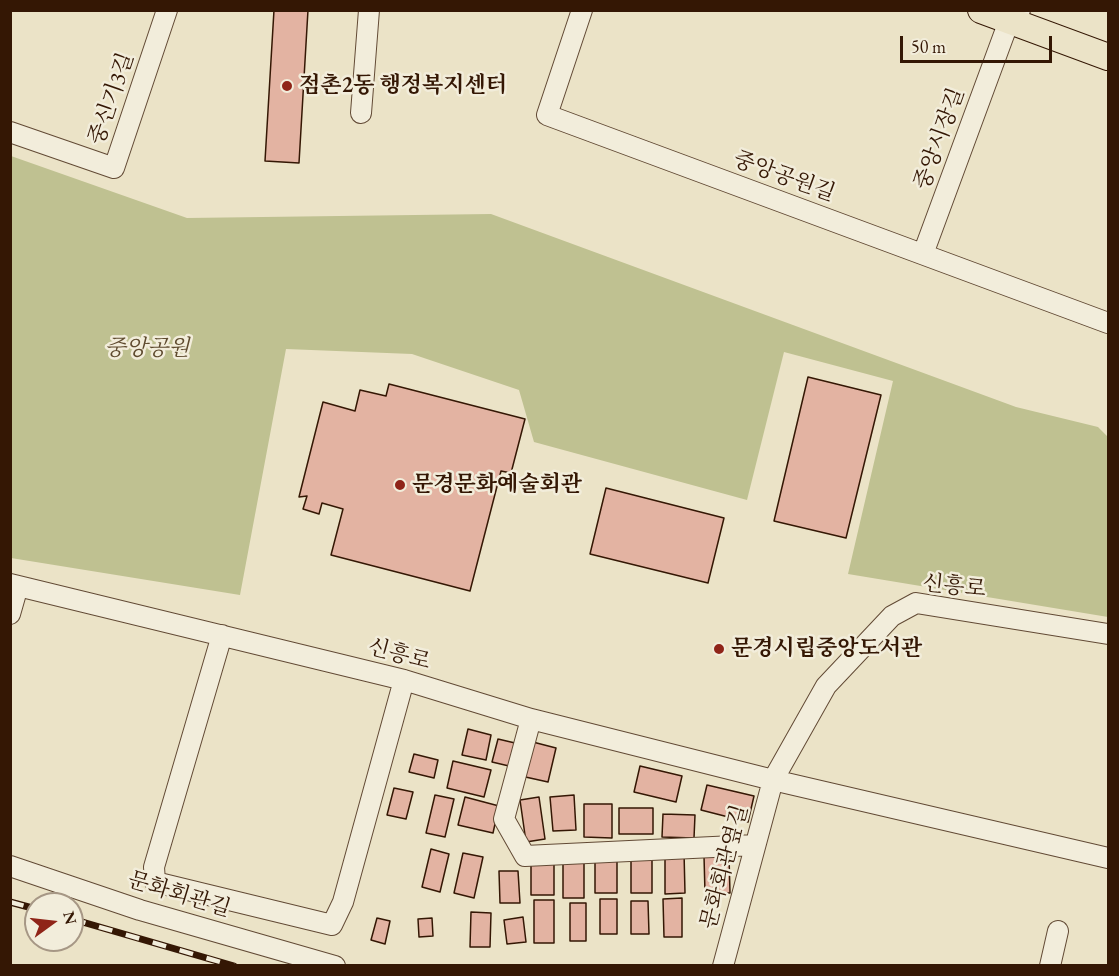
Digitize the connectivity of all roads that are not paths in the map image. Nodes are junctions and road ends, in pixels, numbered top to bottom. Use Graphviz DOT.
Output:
graph roads {
  1 [pos="167,10"];
  2 [pos="369,10"];
  3 [pos="582,10"];
  4 [pos="981,10"];
  5 [pos="1014,16"];
  6 [pos="1108,57"];
  7 [pos="361,113"];
  8 [pos="10,132"];
  9 [pos="923,254"];
  10 [pos="1108,323"];
  11 [pos="14,585"];
  12 [pos="10,614"];
  13 [pos="1108,634"];
  14 [pos="222,635"];
  15 [pos="404,680"];
  16 [pos="531,719"];
  17 [pos="772,780"];
  18 [pos="755,845"];
  19 [pos="1108,858"];
  20 [pos="10,866"];
  21 [pos="1058,931"];
  22 [pos="335,966"];
  23 [pos="723,966"];
  24 [pos="1050,966"];
  1 -- 8 [label="street, 중신기3길"];
  2 -- 7 [label="street"];
  3 -- 9 [label="street, 중앙공원길"];
  4 -- 5 [label="main road"];
  5 -- 6 [label="main road"];
  5 -- 9 [label="street, 중앙시장길"];
  9 -- 10 [label="street, 중앙공원길"];
  11 -- 12 [label="street"];
  11 -- 14 [label="street, 신흥로"];
  13 -- 17 [label="street, 신흥로"];
  14 -- 15 [label="street, 신흥로"];
  14 -- 15 [label="street"];
  15 -- 16 [label="street, 신흥로"];
  16 -- 17 [label="street, 신흥로"];
  16 -- 18 [label="street"];
  17 -- 18 [label="street, 문화회관옆길"];
  17 -- 19 [label="street, 신흥로"];
  18 -- 23 [label="street, 문화회관옆길"];
  20 -- 22 [label="street, 문화회관길"];
  21 -- 24 [label="street"];
}
